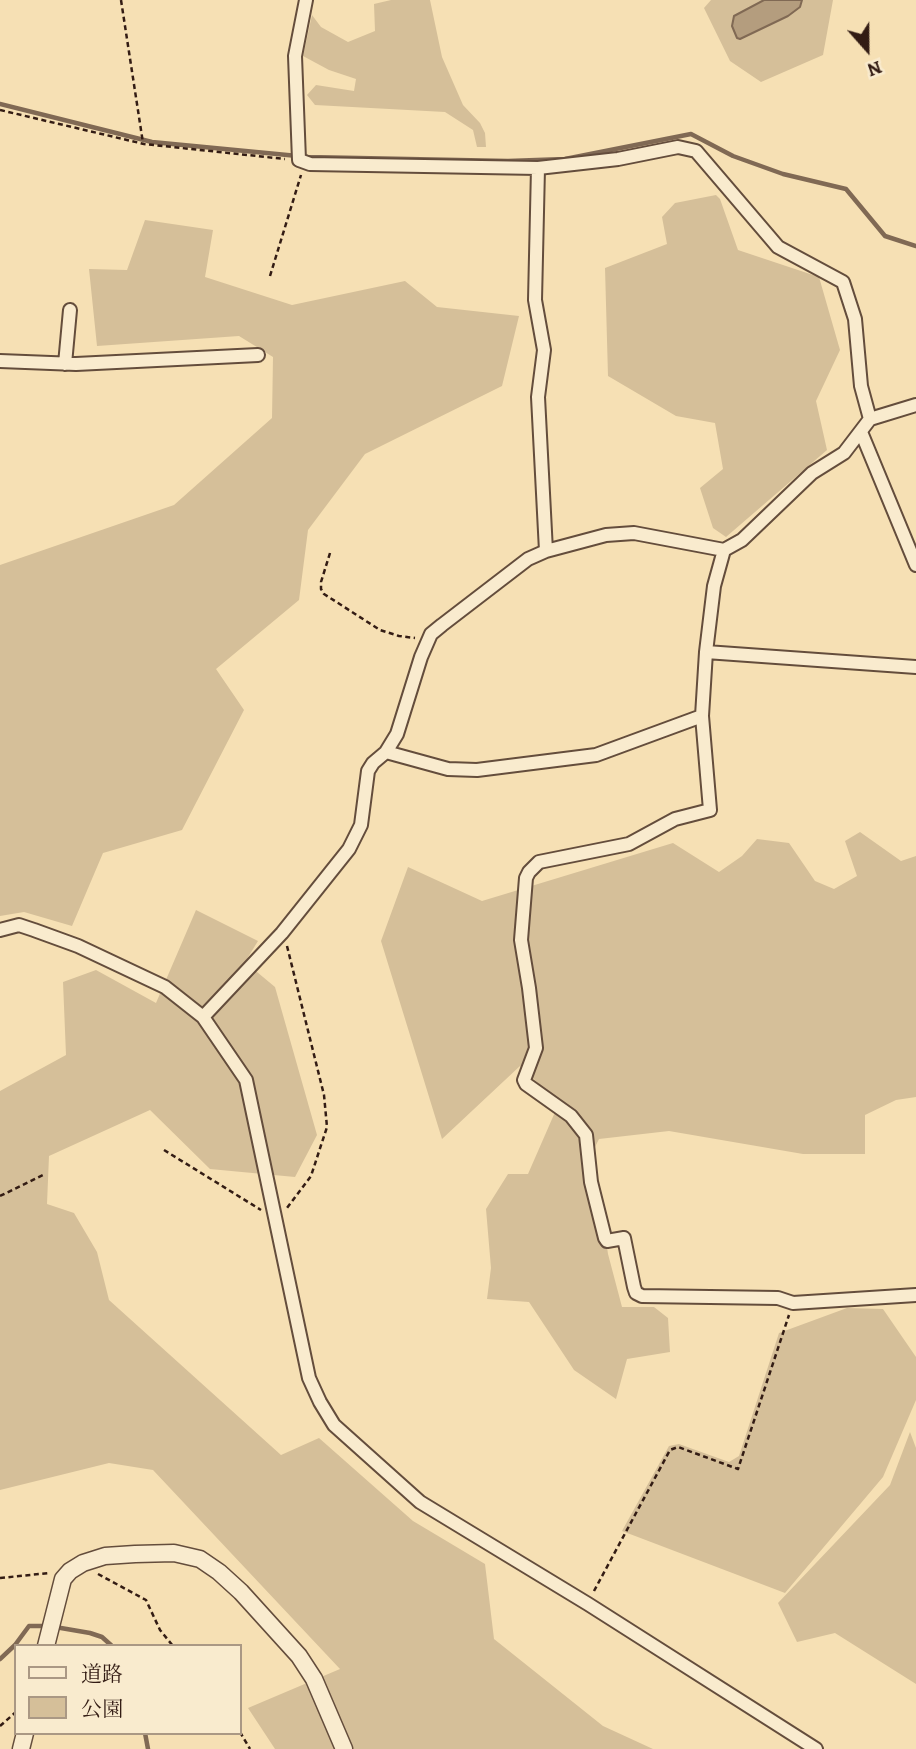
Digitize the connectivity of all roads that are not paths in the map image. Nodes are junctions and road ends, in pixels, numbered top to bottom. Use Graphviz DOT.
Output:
graph roads {
  1 [pos="306,0"];
  2 [pos="538,169"];
  3 [pos="70,310"];
  4 [pos="258,355"];
  5 [pos="0,361"];
  6 [pos="65,364"];
  7 [pos="916,405"];
  8 [pos="870,419"];
  9 [pos="861,432"];
  10 [pos="724,550"];
  11 [pos="545,551"];
  12 [pos="916,565"];
  13 [pos="706,652"];
  14 [pos="916,667"];
  15 [pos="702,716"];
  16 [pos="386,752"];
  17 [pos="0,930"];
  18 [pos="203,1017"];
  19 [pos="916,1295"];
  20 [pos="46,1644"];
  21 [pos="344,1749"];
  22 [pos="816,1749"];
  1 -- 2 [label="street"];
  2 -- 8 [label="street"];
  2 -- 11 [label="street"];
  3 -- 6 [label="street"];
  4 -- 6 [label="street"];
  5 -- 6 [label="street"];
  7 -- 8 [label="street"];
  8 -- 9 [label="street"];
  9 -- 10 [label="street"];
  9 -- 12 [label="street"];
  10 -- 11 [label="street"];
  10 -- 13 [label="street"];
  11 -- 16 [label="street"];
  13 -- 14 [label="street"];
  13 -- 15 [label="street"];
  15 -- 16 [label="street"];
  15 -- 19 [label="street"];
  16 -- 18 [label="street"];
  17 -- 18 [label="street"];
  18 -- 22 [label="street"];
  20 -- 21 [label="street"];
}
